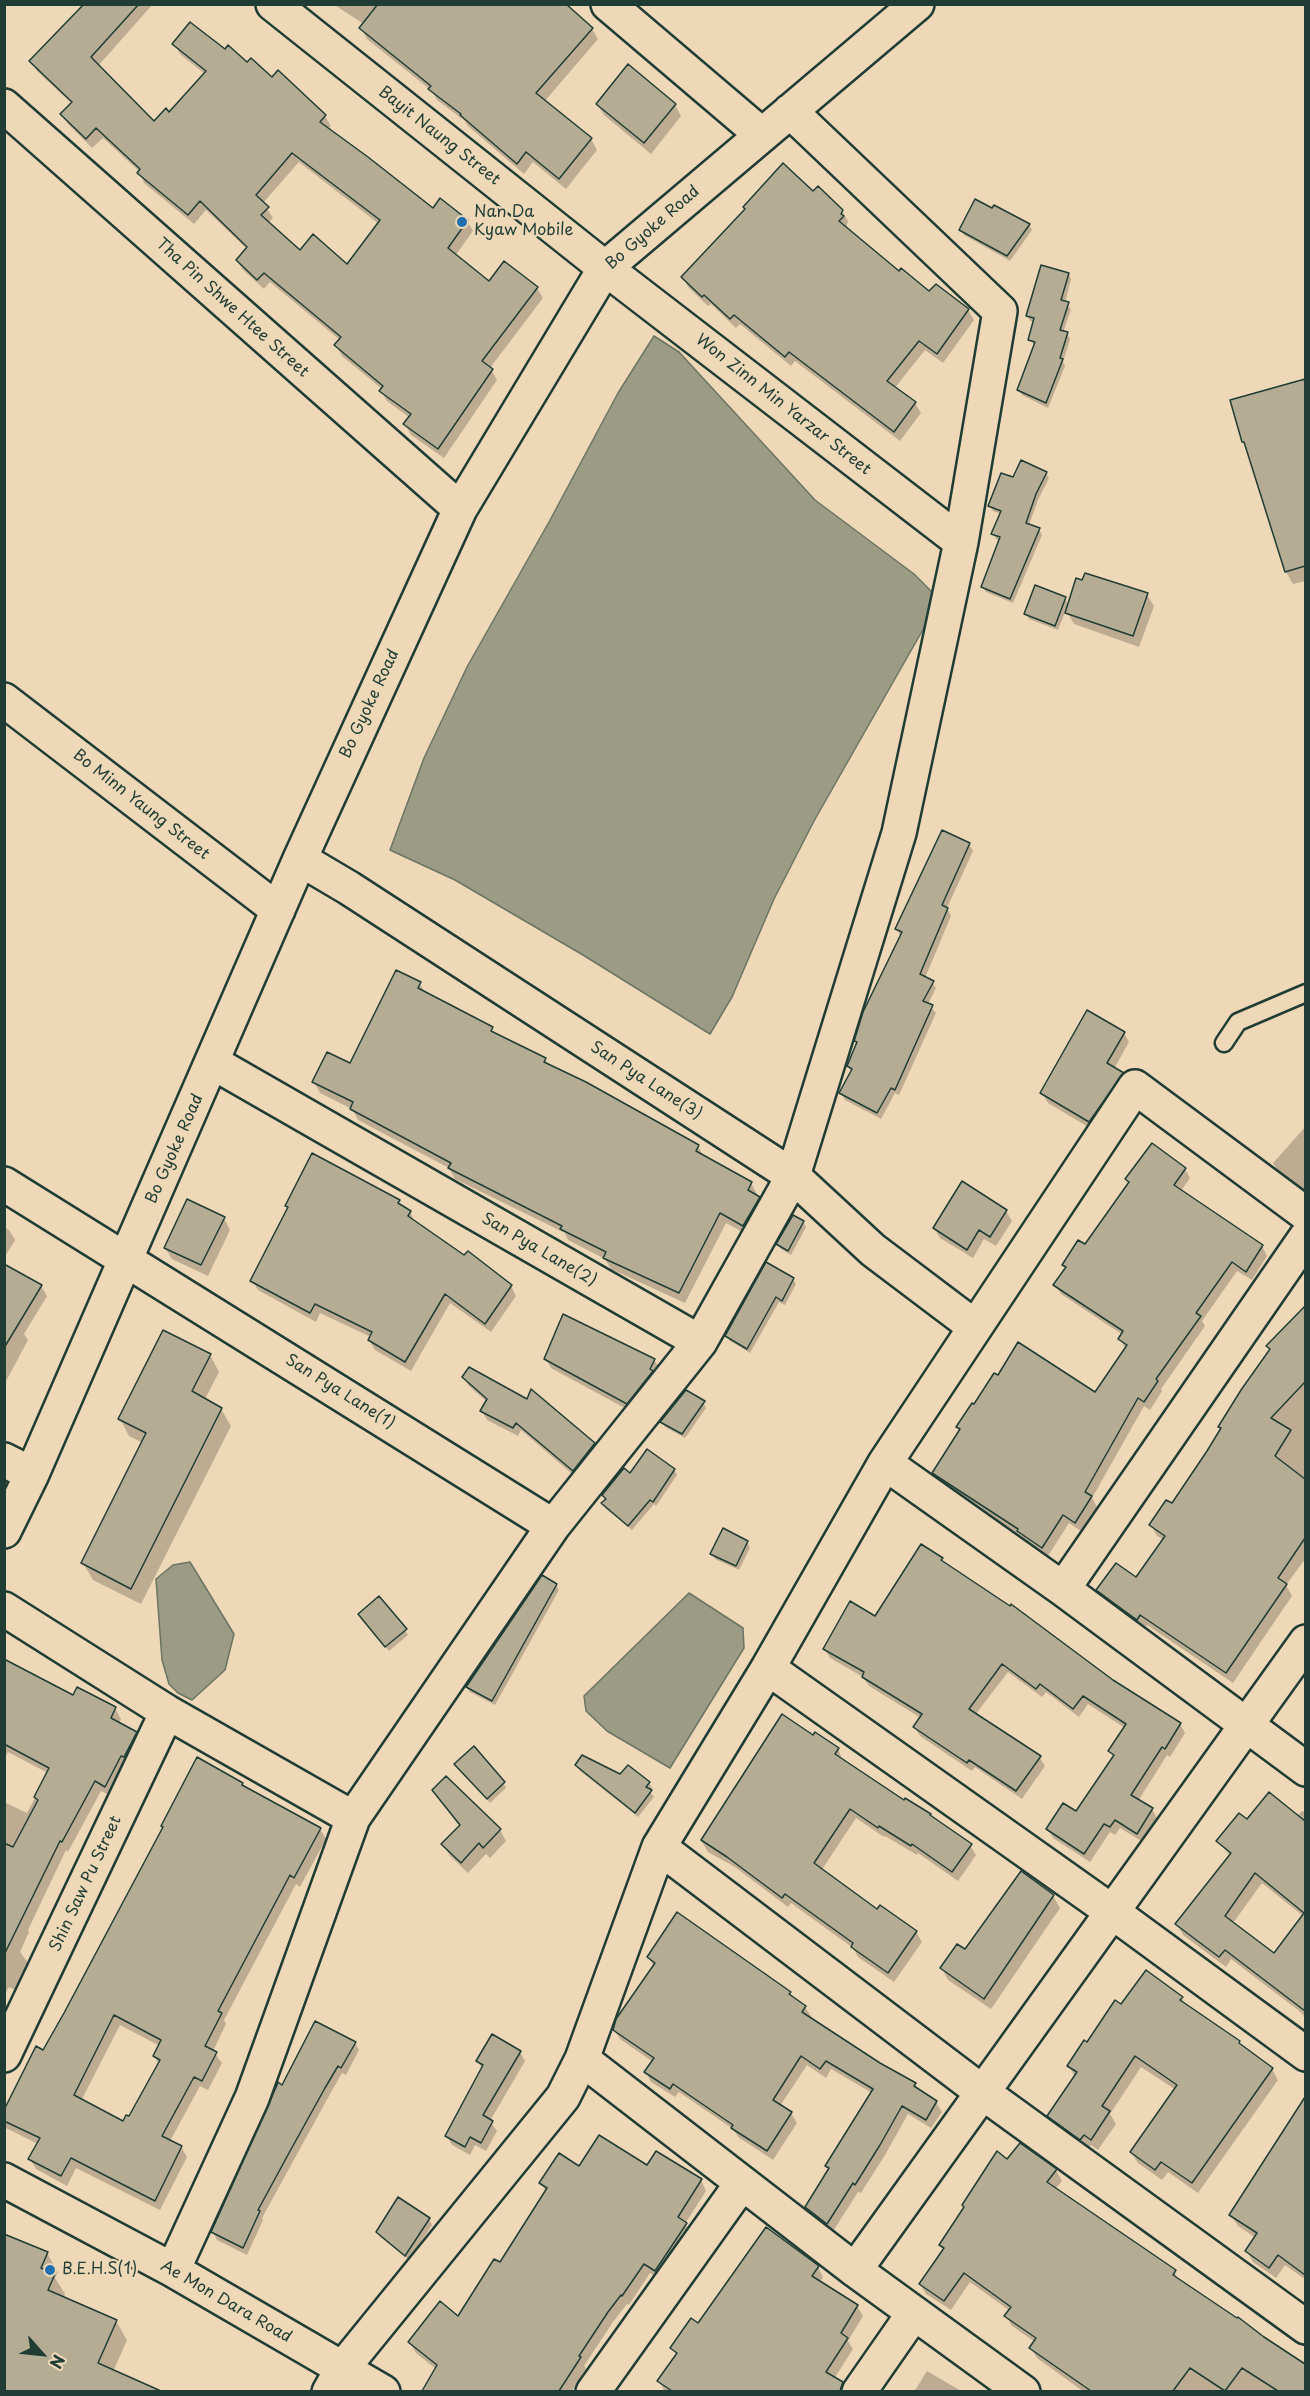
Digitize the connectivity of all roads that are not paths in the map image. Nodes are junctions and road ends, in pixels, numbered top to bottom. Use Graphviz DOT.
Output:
graph roads {
  1 [pos="273,4"];
  2 [pos="608,4"];
  3 [pos="917,4"];
  4 [pos="4,106"];
  5 [pos="790,111"];
  6 [pos="762,135"];
  7 [pos="605,268"];
  8 [pos="460,509"];
  9 [pos="961,542"];
  10 [pos="4,700"];
  11 [pos="300,859"];
  12 [pos="278,910"];
  13 [pos="1305,993"];
  14 [pos="1224,1043"];
  15 [pos="212,1062"];
  16 [pos="793,1176"];
  17 [pos="4,1184"];
  18 [pos="1305,1214"];
  19 [pos="1305,1237"];
  20 [pos="127,1259"];
  21 [pos="975,1327"];
  22 [pos="700,1342"];
  23 [pos="885,1463"];
  24 [pos="18,1467"];
  25 [pos="553,1526"];
  26 [pos="4,1531"];
  27 [pos="1063,1590"];
  28 [pos="4,1609"];
  29 [pos="1305,1642"];
  30 [pos="768,1668"];
  31 [pos="167,1713"];
  32 [pos="1246,1724"];
  33 [pos="1305,1769"];
  34 [pos="353,1818"];
  35 [pos="659,1847"];
  36 [pos="1111,1911"];
  37 [pos="1305,2054"];
  38 [pos="4,2055"];
  39 [pos="582,2059"];
  40 [pos="982,2092"];
  41 [pos="4,2180"];
  42 [pos="742,2183"];
  43 [pos="173,2270"];
  44 [pos="855,2270"];
  45 [pos="914,2313"];
  46 [pos="1305,2326"];
  47 [pos="335,2380"];
  48 [pos="383,2391"];
  49 [pos="593,2391"];
  50 [pos="859,2391"];
  51 [pos="1023,2391"];
  1 -- 7 [label="street, Bayit Naung Street"];
  2 -- 6 [label="street"];
  3 -- 5 [label="street, Bo Gyoke Road"];
  4 -- 8 [label="street, Tha Pin Shwe Htee Street"];
  5 -- 6 [label="street, Bo Gyoke Road"];
  5 -- 9 [label="street"];
  6 -- 7 [label="street, Bo Gyoke Road"];
  7 -- 8 [label="street, Bo Gyoke Road"];
  7 -- 9 [label="street, Won Zinn Min Yarzar Street"];
  8 -- 11 [label="street, Bo Gyoke Road"];
  9 -- 16 [label="street"];
  10 -- 12 [label="street, Bo Minn Yaung Street"];
  11 -- 12 [label="street, Bo Gyoke Road"];
  11 -- 16 [label="street, San Pya Lane(3)"];
  12 -- 15 [label="street, Bo Gyoke Road"];
  13 -- 14 [label="lane"];
  15 -- 20 [label="street, Bo Gyoke Road"];
  15 -- 22 [label="street, San Pya Lane(2)"];
  16 -- 21 [label="street, San Pya Lane(3)"];
  16 -- 22 [label="street"];
  17 -- 20 [label="street, San Pya Lane(1)"];
  18 -- 21 [label="street"];
  19 -- 27 [label="street"];
  20 -- 24 [label="street, Bo Gyoke Road"];
  20 -- 25 [label="street, San Pya Lane(1)"];
  21 -- 23 [label="street"];
  22 -- 25 [label="street"];
  23 -- 27 [label="street"];
  23 -- 30 [label="street"];
  24 -- 26 [label="street, Bo Gyoke Road"];
  25 -- 34 [label="street"];
  27 -- 32 [label="street"];
  28 -- 31 [label="street"];
  29 -- 32 [label="street"];
  30 -- 35 [label="street"];
  30 -- 36 [label="street"];
  31 -- 34 [label="street"];
  31 -- 38 [label="street, Shin Saw Pu Street"];
  32 -- 33 [label="street"];
  32 -- 36 [label="street"];
  34 -- 43 [label="street"];
  35 -- 39 [label="street"];
  35 -- 40 [label="street"];
  36 -- 37 [label="street"];
  36 -- 40 [label="street"];
  39 -- 42 [label="street"];
  39 -- 47 [label="street"];
  40 -- 44 [label="street"];
  40 -- 46 [label="street"];
  41 -- 43 [label="street, Ae Mon Dara Road"];
  42 -- 44 [label="street"];
  42 -- 49 [label="street"];
  43 -- 47 [label="street, Ae Mon Dara Road"];
  44 -- 45 [label="street"];
  45 -- 50 [label="street"];
  45 -- 51 [label="street"];
  47 -- 48 [label="street, Ae Mon Dara Road"];
}
